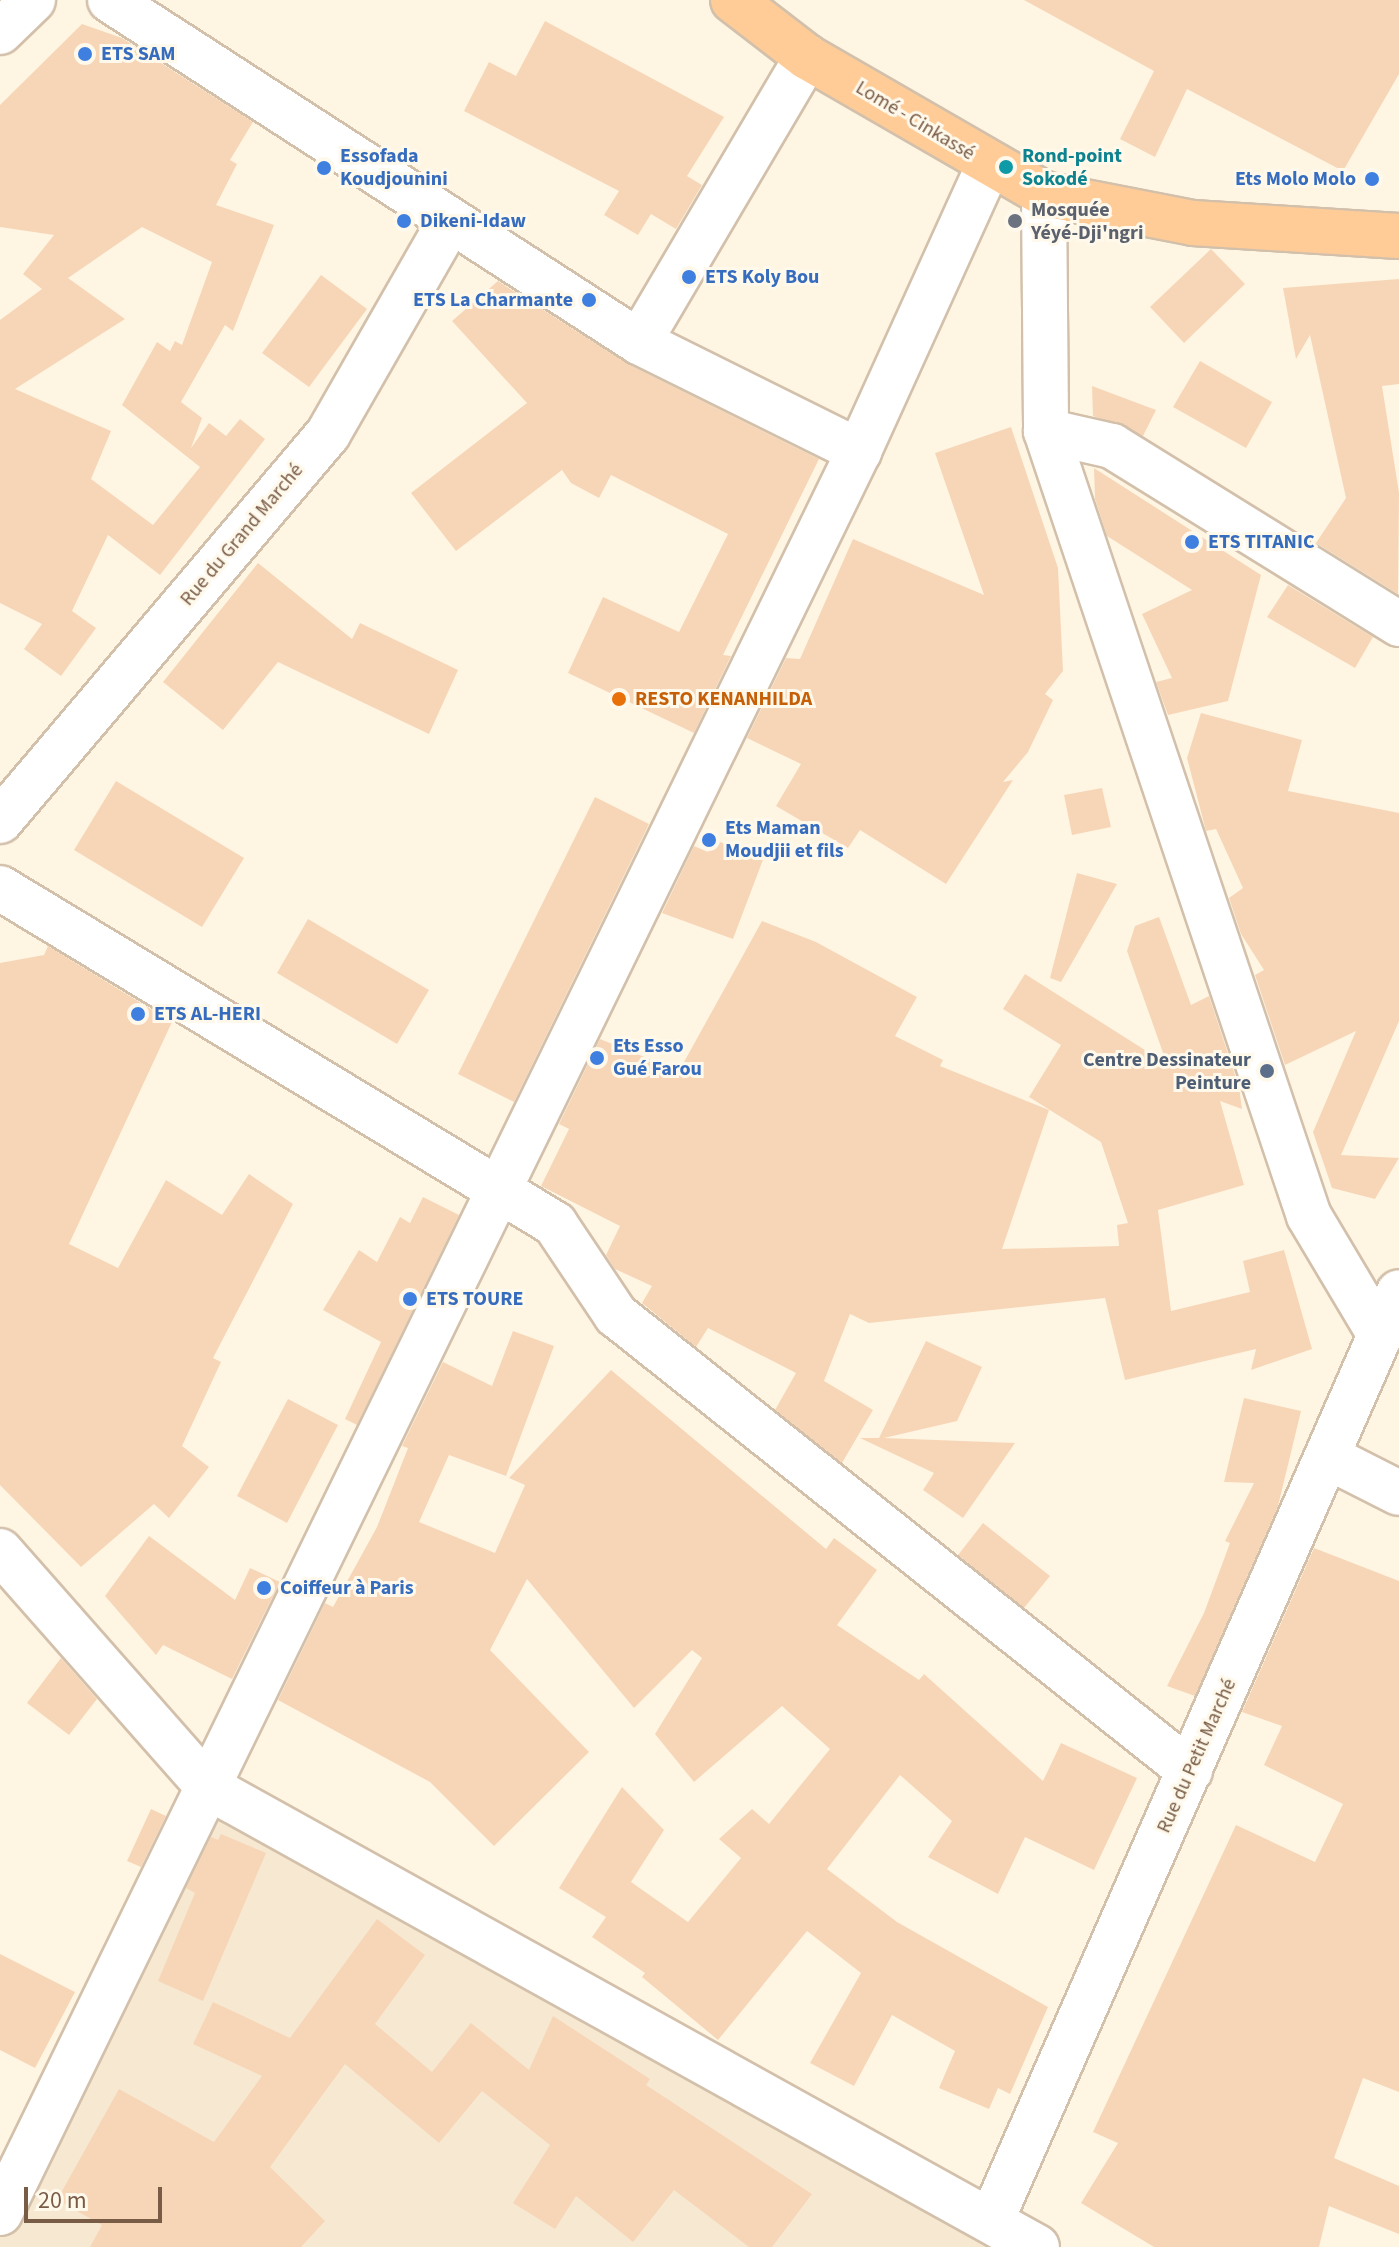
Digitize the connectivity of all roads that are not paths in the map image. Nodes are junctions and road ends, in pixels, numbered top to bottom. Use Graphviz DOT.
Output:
graph roads {
  1 [pos="33,0"];
  2 [pos="110,0"];
  3 [pos="733,0"];
  4 [pos="0,32"];
  5 [pos="807,57"];
  6 [pos="989,165"];
  7 [pos="1044,194"];
  8 [pos="449,223"];
  9 [pos="1399,236"];
  10 [pos="639,342"];
  11 [pos="1046,431"];
  12 [pos="859,451"];
  13 [pos="1399,624"];
  14 [pos="0,821"];
  15 [pos="0,888"];
  16 [pos="500,1187"];
  17 [pos="1399,1292"];
  18 [pos="1380,1335"];
  19 [pos="1330,1458"];
  20 [pos="1399,1493"];
  21 [pos="0,1551"];
  22 [pos="1190,1771"];
  23 [pos="208,1787"];
  24 [pos="0,2213"];
  25 [pos="992,2219"];
  26 [pos="1037,2247"];
  1 -- 4 [label="street"];
  2 -- 8 [label="street"];
  3 -- 5 [label="highway, Lomé - Cinkassé"];
  5 -- 6 [label="highway, Lomé - Cinkassé"];
  5 -- 10 [label="street"];
  6 -- 7 [label="highway, Lomé - Cinkassé"];
  6 -- 12 [label="street"];
  7 -- 9 [label="highway, Lomé - Cinkassé"];
  7 -- 11 [label="street"];
  8 -- 10 [label="street"];
  8 -- 14 [label="street, Rue du Grand Marché"];
  10 -- 12 [label="street"];
  11 -- 13 [label="street"];
  11 -- 18 [label="street"];
  12 -- 16 [label="street"];
  15 -- 16 [label="street"];
  16 -- 22 [label="street"];
  16 -- 23 [label="street"];
  17 -- 18 [label="street, Rue du Petit Marché"];
  18 -- 19 [label="street, Rue du Petit Marché"];
  19 -- 20 [label="street"];
  19 -- 22 [label="street, Rue du Petit Marché"];
  21 -- 23 [label="street"];
  22 -- 25 [label="street, Rue du Petit Marché"];
  23 -- 24 [label="street"];
  23 -- 25 [label="street"];
  25 -- 26 [label="street"];
}
